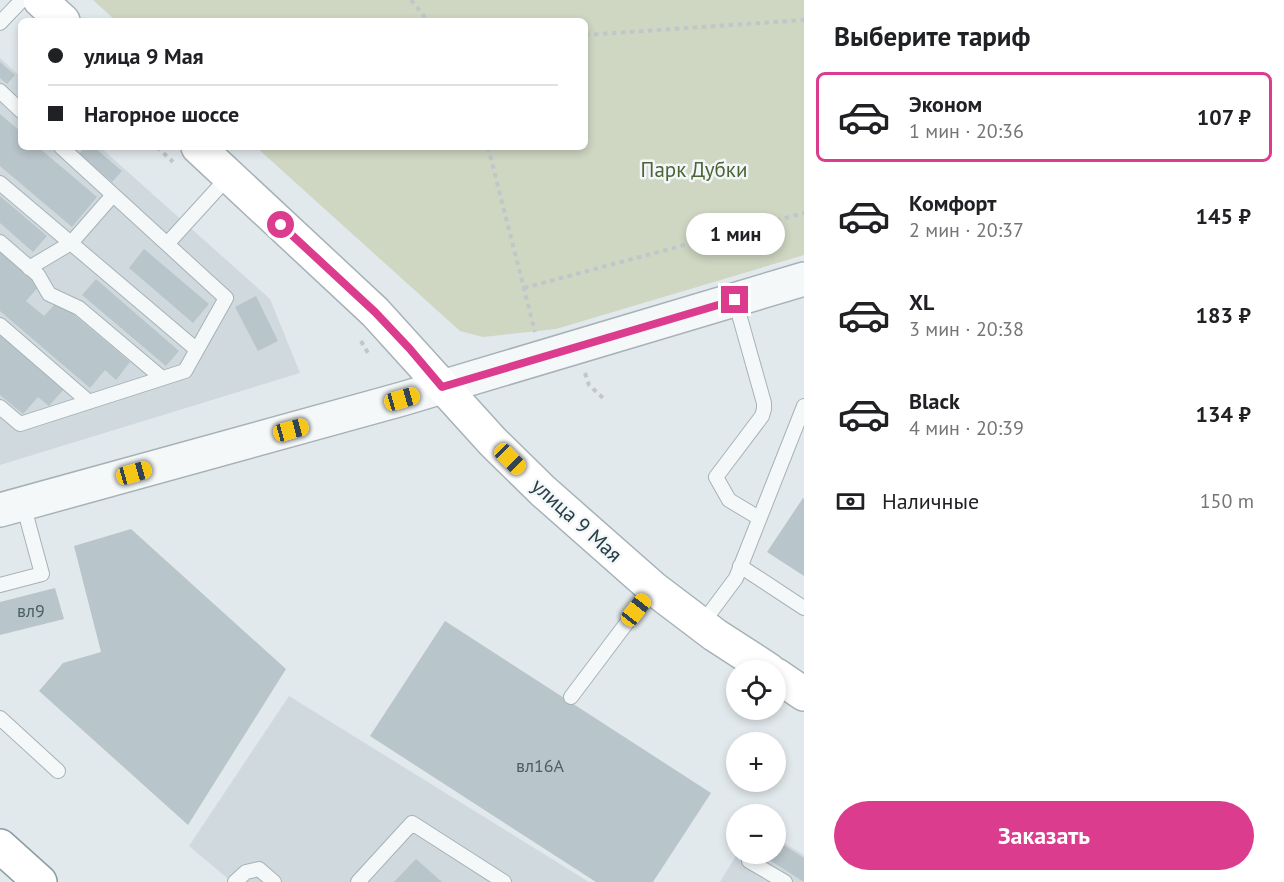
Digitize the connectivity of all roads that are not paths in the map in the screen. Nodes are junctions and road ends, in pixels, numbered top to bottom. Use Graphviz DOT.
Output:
graph roads {
  1 [pos="22,0"];
  2 [pos="40,0"];
  3 [pos="60,18"];
  4 [pos="0,23"];
  5 [pos="0,92"];
  6 [pos="18,108"];
  7 [pos="64,150"];
  8 [pos="201,150"];
  9 [pos="229,176"];
  10 [pos="0,183"];
  11 [pos="113,195"];
  12 [pos="0,242"];
  13 [pos="71,243"];
  14 [pos="167,244"];
  15 [pos="29,268"];
  16 [pos="804,279"];
  17 [pos="735,300"];
  18 [pos="0,325"];
  19 [pos="197,350"];
  20 [pos="162,378"];
  21 [pos="442,387"];
  22 [pos="89,402"];
  23 [pos="804,406"];
  24 [pos="0,407"];
  25 [pos="11,507"];
  26 [pos="759,518"];
  27 [pos="740,566"];
  28 [pos="0,585"];
  29 [pos="654,588"];
  30 [pos="804,608"];
  31 [pos="701,625"];
  32 [pos="754,660"];
  33 [pos="786,682"];
  34 [pos="804,694"];
  35 [pos="571,697"];
  36 [pos="0,718"];
  37 [pos="58,771"];
  38 [pos="0,846"];
  39 [pos="754,864"];
  40 [pos="40,882"];
  41 [pos="235,882"];
  42 [pos="274,882"];
  43 [pos="358,882"];
  44 [pos="504,882"];
  45 [pos="785,882"];
  1 -- 4 [label="lane"];
  2 -- 3 [label="main road"];
  5 -- 6 [label="lane"];
  7 -- 11 [label="lane"];
  8 -- 9 [label="main road, улица 9 Мая"];
  9 -- 14 [label="lane"];
  9 -- 21 [label="main road, улица 9 Мая"];
  10 -- 13 [label="lane"];
  11 -- 13 [label="lane"];
  11 -- 14 [label="lane"];
  12 -- 15 [label="lane"];
  13 -- 15 [label="lane"];
  13 -- 19 [label="lane"];
  14 -- 19 [label="lane"];
  15 -- 20 [label="lane"];
  16 -- 17 [label="street"];
  17 -- 21 [label="street"];
  17 -- 26 [label="lane"];
  18 -- 22 [label="lane"];
  19 -- 20 [label="lane"];
  20 -- 22 [label="lane"];
  21 -- 25 [label="street"];
  21 -- 29 [label="main road, улица 9 Мая"];
  22 -- 24 [label="lane"];
  23 -- 26 [label="lane"];
  25 -- 28 [label="lane"];
  26 -- 27 [label="lane"];
  27 -- 30 [label="lane"];
  27 -- 31 [label="lane"];
  29 -- 31 [label="main road, улица 9 Мая"];
  29 -- 35 [label="lane"];
  31 -- 32 [label="main road, улица 9 Мая"];
  33 -- 34 [label="main road"];
  36 -- 37 [label="lane"];
  38 -- 40 [label="main road"];
  39 -- 45 [label="lane"];
  41 -- 42 [label="lane"];
  43 -- 44 [label="lane"];
}
